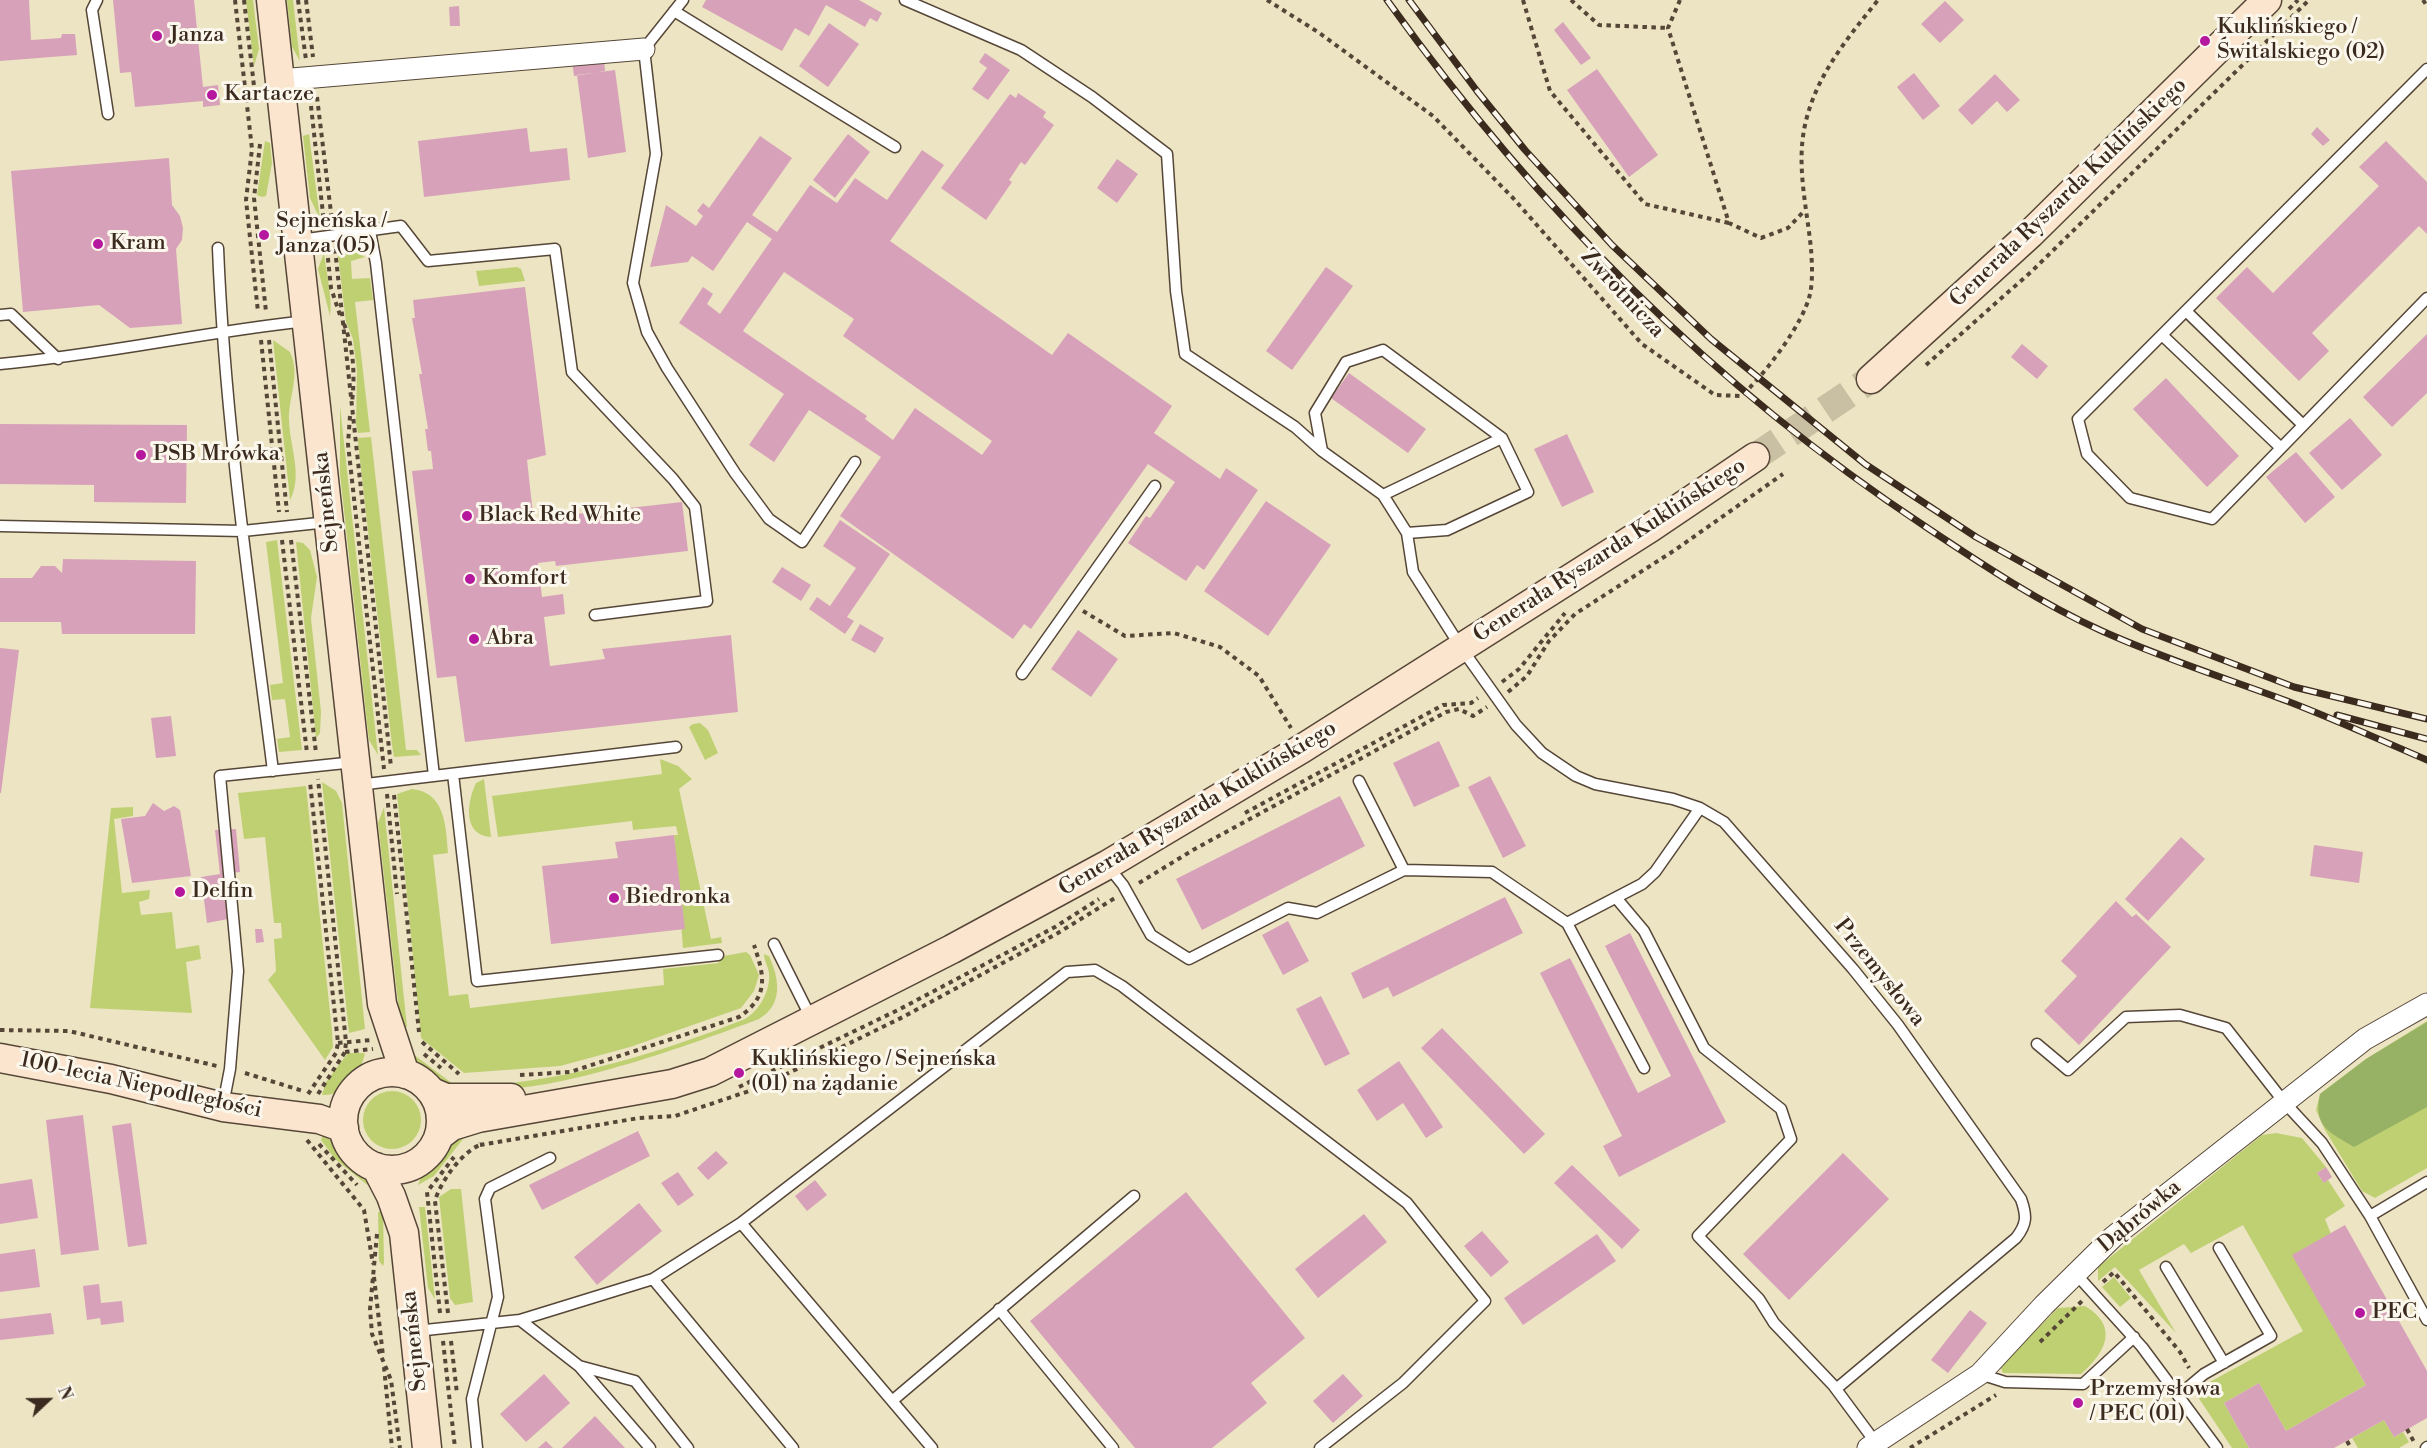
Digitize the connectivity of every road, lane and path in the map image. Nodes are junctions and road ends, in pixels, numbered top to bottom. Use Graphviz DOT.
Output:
graph roads {
  1 [pos="97,0"];
  2 [pos="235,0"];
  3 [pos="244,0"];
  4 [pos="272,0"];
  5 [pos="298,0"];
  6 [pos="306,0"];
  7 [pos="683,0"];
  8 [pos="904,0"];
  9 [pos="1267,0"];
  10 [pos="1522,0"];
  11 [pos="1571,0"];
  12 [pos="1680,0"];
  13 [pos="1878,0"];
  14 [pos="2309,0"];
  15 [pos="2423,0"];
  16 [pos="2266,1"];
  17 [pos="2427,6"];
  18 [pos="674,11"];
  19 [pos="1668,28"];
  20 [pos="644,49"];
  21 [pos="2427,69"];
  22 [pos="301,79"];
  23 [pos="255,93"];
  24 [pos="108,114"];
  25 [pos="260,140"];
  26 [pos="895,147"];
  27 [pos="1805,210"];
  28 [pos="1729,224"];
  29 [pos="370,231"];
  30 [pos="320,237"];
  31 [pos="218,248"];
  32 [pos="2427,298"];
  33 [pos="2186,311"];
  34 [pos="0,315"];
  35 [pos="342,320"];
  36 [pos="307,321"];
  37 [pos="264,326"];
  38 [pos="221,330"];
  39 [pos="2162,335"];
  40 [pos="58,359"];
  41 [pos="0,364"];
  42 [pos="1921,369"];
  43 [pos="1871,378"];
  44 [pos="2303,425"];
  45 [pos="1502,438"];
  46 [pos="2281,448"];
  47 [pos="1322,451"];
  48 [pos="1755,456"];
  49 [pos="855,462"];
  50 [pos="1155,486"];
  51 [pos="1383,495"];
  52 [pos="328,522"];
  53 [pos="0,526"];
  54 [pos="285,527"];
  55 [pos="243,531"];
  56 [pos="1407,533"];
  57 [pos="1072,604"];
  58 [pos="596,615"];
  59 [pos="1462,649"];
  60 [pos="1022,674"];
  61 [pos="676,747"];
  62 [pos="1303,748"];
  63 [pos="313,766"];
  64 [pos="273,771"];
  65 [pos="453,774"];
  66 [pos="434,776"];
  67 [pos="373,777"];
  68 [pos="1359,781"];
  69 [pos="1700,808"];
  70 [pos="1107,865"];
  71 [pos="1404,870"];
  72 [pos="1617,899"];
  73 [pos="397,900"];
  74 [pos="1567,923"];
  75 [pos="774,944"];
  76 [pos="754,945"];
  77 [pos="718,955"];
  78 [pos="382,1004"];
  79 [pos="2427,1004"];
  80 [pos="813,1021"];
  81 [pos="0,1030"];
  82 [pos="2037,1044"];
  83 [pos="0,1058"];
  84 [pos="413,1063"];
  85 [pos="1644,1068"];
  86 [pos="230,1069"];
  87 [pos="516,1075"];
  88 [pos="373,1076"];
  89 [pos="432,1092"];
  90 [pos="2284,1102"];
  91 [pos="223,1107"];
  92 [pos="324,1109"];
  93 [pos="473,1116"];
  94 [pos="610,1124"];
  95 [pos="439,1136"];
  96 [pos="550,1158"];
  97 [pos="419,1163"];
  98 [pos="369,1179"];
  99 [pos="2427,1182"];
  100 [pos="1134,1196"];
  101 [pos="2370,1216"];
  102 [pos="741,1223"];
  103 [pos="376,1227"];
  104 [pos="404,1233"];
  105 [pos="2219,1248"];
  106 [pos="2166,1267"];
  107 [pos="373,1268"];
  108 [pos="2075,1274"];
  109 [pos="653,1279"];
  110 [pos="2092,1291"];
  111 [pos="999,1309"];
  112 [pos="2426,1315"];
  113 [pos="520,1320"];
  114 [pos="493,1322"];
  115 [pos="435,1329"];
  116 [pos="2134,1337"];
  117 [pos="2035,1348"];
  118 [pos="384,1362"];
  119 [pos="2224,1363"];
  120 [pos="579,1366"];
  121 [pos="1980,1374"];
  122 [pos="2192,1374"];
  123 [pos="2005,1382"];
  124 [pos="1836,1389"];
  125 [pos="1996,1395"];
  126 [pos="2179,1395"];
  127 [pos="892,1401"];
  128 [pos="458,1404"];
  129 [pos="2407,1430"];
  130 [pos="2347,1441"];
  131 [pos="2414,1443"];
  132 [pos="1872,1445"];
  133 [pos="392,1448"];
  134 [pos="400,1448"];
  135 [pos="427,1448"];
  136 [pos="455,1448"];
  137 [pos="477,1448"];
  138 [pos="650,1448"];
  139 [pos="688,1448"];
  140 [pos="794,1448"];
  141 [pos="932,1448"];
  142 [pos="1113,1448"];
  143 [pos="1320,1448"];
  144 [pos="2217,1448"];
  145 [pos="2351,1448"];
  1 -- 24 [label="lane"];
  2 -- 37 [label="path"];
  3 -- 23 [label="path"];
  4 -- 22 [label="main road, Sejneńska"];
  5 -- 22 [label="path"];
  6 -- 22 [label="path"];
  7 -- 18 [label="lane"];
  8 -- 47 [label="lane"];
  9 -- 27 [label="path, Zwrotnicza"];
  10 -- 28 [label="path"];
  11 -- 19 [label="path"];
  12 -- 19 [label="path"];
  13 -- 27 [label="path, Zwrotnicza"];
  14 -- 42 [label="path"];
  15 -- 17 [label="path"];
  16 -- 43 [label="main road, Generała Ryszarda Kuklińskiego"];
  18 -- 20 [label="lane"];
  18 -- 26 [label="lane"];
  19 -- 28 [label="path"];
  20 -- 22 [label="street"];
  20 -- 49 [label="lane"];
  21 -- 33 [label="lane"];
  22 -- 30 [label="main road, Sejneńska"];
  22 -- 30 [label="path"];
  22 -- 30 [label="path"];
  25 -- 37 [label="path"];
  27 -- 28 [label="path"];
  29 -- 30 [label="lane"];
  29 -- 58 [label="lane"];
  29 -- 66 [label="lane"];
  30 -- 35 [label="path"];
  30 -- 35 [label="path"];
  30 -- 36 [label="main road, Sejneńska"];
  31 -- 38 [label="lane"];
  32 -- 44 [label="lane"];
  33 -- 39 [label="lane"];
  33 -- 44 [label="lane"];
  34 -- 40 [label="lane"];
  35 -- 67 [label="path"];
  36 -- 37 [label="lane"];
  36 -- 52 [label="main road, Sejneńska"];
  37 -- 38 [label="lane"];
  37 -- 54 [label="path"];
  37 -- 54 [label="path"];
  38 -- 40 [label="lane"];
  38 -- 55 [label="lane"];
  39 -- 46 [label="lane"];
  39 -- 46 [label="lane"];
  40 -- 41 [label="lane"];
  44 -- 46 [label="lane"];
  45 -- 47 [label="lane"];
  45 -- 51 [label="lane"];
  45 -- 56 [label="lane"];
  47 -- 51 [label="lane"];
  48 -- 59 [label="main road, Generała Ryszarda Kuklińskiego"];
  50 -- 57 [label="lane"];
  51 -- 56 [label="lane"];
  52 -- 54 [label="lane"];
  52 -- 67 [label="main road, Sejneńska"];
  53 -- 55 [label="lane"];
  54 -- 55 [label="lane"];
  54 -- 63 [label="path"];
  54 -- 63 [label="path"];
  55 -- 64 [label="lane"];
  56 -- 59 [label="lane, Przemysłowa"];
  57 -- 60 [label="lane"];
  57 -- 62 [label="path"];
  59 -- 62 [label="main road, Generała Ryszarda Kuklińskiego"];
  59 -- 69 [label="lane, Przemysłowa"];
  61 -- 65 [label="lane"];
  62 -- 70 [label="main road, Generała Ryszarda Kuklińskiego"];
  63 -- 64 [label="lane"];
  63 -- 67 [label="lane"];
  63 -- 92 [label="path"];
  63 -- 92 [label="path"];
  64 -- 86 [label="lane"];
  65 -- 66 [label="lane"];
  65 -- 77 [label="lane"];
  66 -- 67 [label="lane"];
  67 -- 73 [label="path"];
  67 -- 78 [label="main road, Sejneńska"];
  67 -- 93 [label="path"];
  68 -- 71 [label="lane"];
  69 -- 72 [label="lane"];
  69 -- 124 [label="lane, Przemysłowa"];
  70 -- 71 [label="lane"];
  70 -- 80 [label="main road, Generała Ryszarda Kuklińskiego"];
  71 -- 74 [label="lane"];
  72 -- 74 [label="lane"];
  72 -- 124 [label="lane"];
  74 -- 85 [label="lane"];
  75 -- 80 [label="lane"];
  76 -- 87 [label="path"];
  78 -- 84 [label="main road, Sejneńska"];
  78 -- 88 [label="main road, Sejneńska"];
  79 -- 90 [label="street, Dąbrówka"];
  80 -- 93 [label="main road, Generała Ryszarda Kuklińskiego"];
  81 -- 86 [label="path"];
  82 -- 90 [label="lane"];
  83 -- 91 [label="main road, 100-lecia Niepodległości"];
  84 -- 88 [label="main road"];
  84 -- 89 [label="main road"];
  84 -- 93 [label="path"];
  86 -- 91 [label="lane"];
  86 -- 92 [label="path"];
  88 -- 92 [label="main road"];
  89 -- 93 [label="main road, Generała Ryszarda Kuklińskiego"];
  89 -- 95 [label="main road"];
  90 -- 101 [label="lane"];
  90 -- 108 [label="street, Dąbrówka"];
  91 -- 92 [label="main road, 100-lecia Niepodległości"];
  92 -- 98 [label="main road"];
  92 -- 98 [label="path"];
  92 -- 107 [label="path"];
  93 -- 94 [label="path"];
  93 -- 95 [label="main road, Generała Ryszarda Kuklińskiego"];
  93 -- 115 [label="path"];
  93 -- 115 [label="path"];
  95 -- 97 [label="main road, Sejneńska"];
  96 -- 114 [label="lane"];
  97 -- 98 [label="main road"];
  97 -- 104 [label="main road, Sejneńska"];
  98 -- 104 [label="main road, Sejneńska"];
  99 -- 101 [label="lane"];
  100 -- 111 [label="lane"];
  101 -- 112 [label="lane"];
  102 -- 109 [label="lane"];
  102 -- 127 [label="lane"];
  102 -- 143 [label="lane"];
  103 -- 107 [label="path"];
  104 -- 115 [label="main road, Sejneńska"];
  105 -- 119 [label="lane"];
  106 -- 119 [label="lane"];
  107 -- 118 [label="path"];
  107 -- 118 [label="path"];
  108 -- 110 [label="lane"];
  108 -- 121 [label="street, Dąbrówka"];
  109 -- 113 [label="lane"];
  109 -- 140 [label="lane"];
  110 -- 116 [label="lane"];
  110 -- 117 [label="path"];
  110 -- 122 [label="path"];
  111 -- 127 [label="lane"];
  111 -- 142 [label="lane"];
  113 -- 114 [label="lane"];
  113 -- 120 [label="lane"];
  114 -- 115 [label="lane"];
  114 -- 137 [label="lane"];
  115 -- 128 [label="path"];
  115 -- 135 [label="main road, Sejneńska"];
  115 -- 136 [label="path"];
  116 -- 123 [label="lane"];
  116 -- 126 [label="lane"];
  118 -- 133 [label="path"];
  118 -- 134 [label="path"];
  119 -- 126 [label="lane"];
  120 -- 138 [label="lane"];
  120 -- 139 [label="lane"];
  121 -- 123 [label="lane"];
  121 -- 132 [label="street, Dąbrówka"];
  123 -- 125 [label="path"];
  124 -- 132 [label="lane"];
  126 -- 144 [label="lane"];
  127 -- 141 [label="lane"];
  129 -- 131 [label="path"];
  130 -- 145 [label="path"];
}
